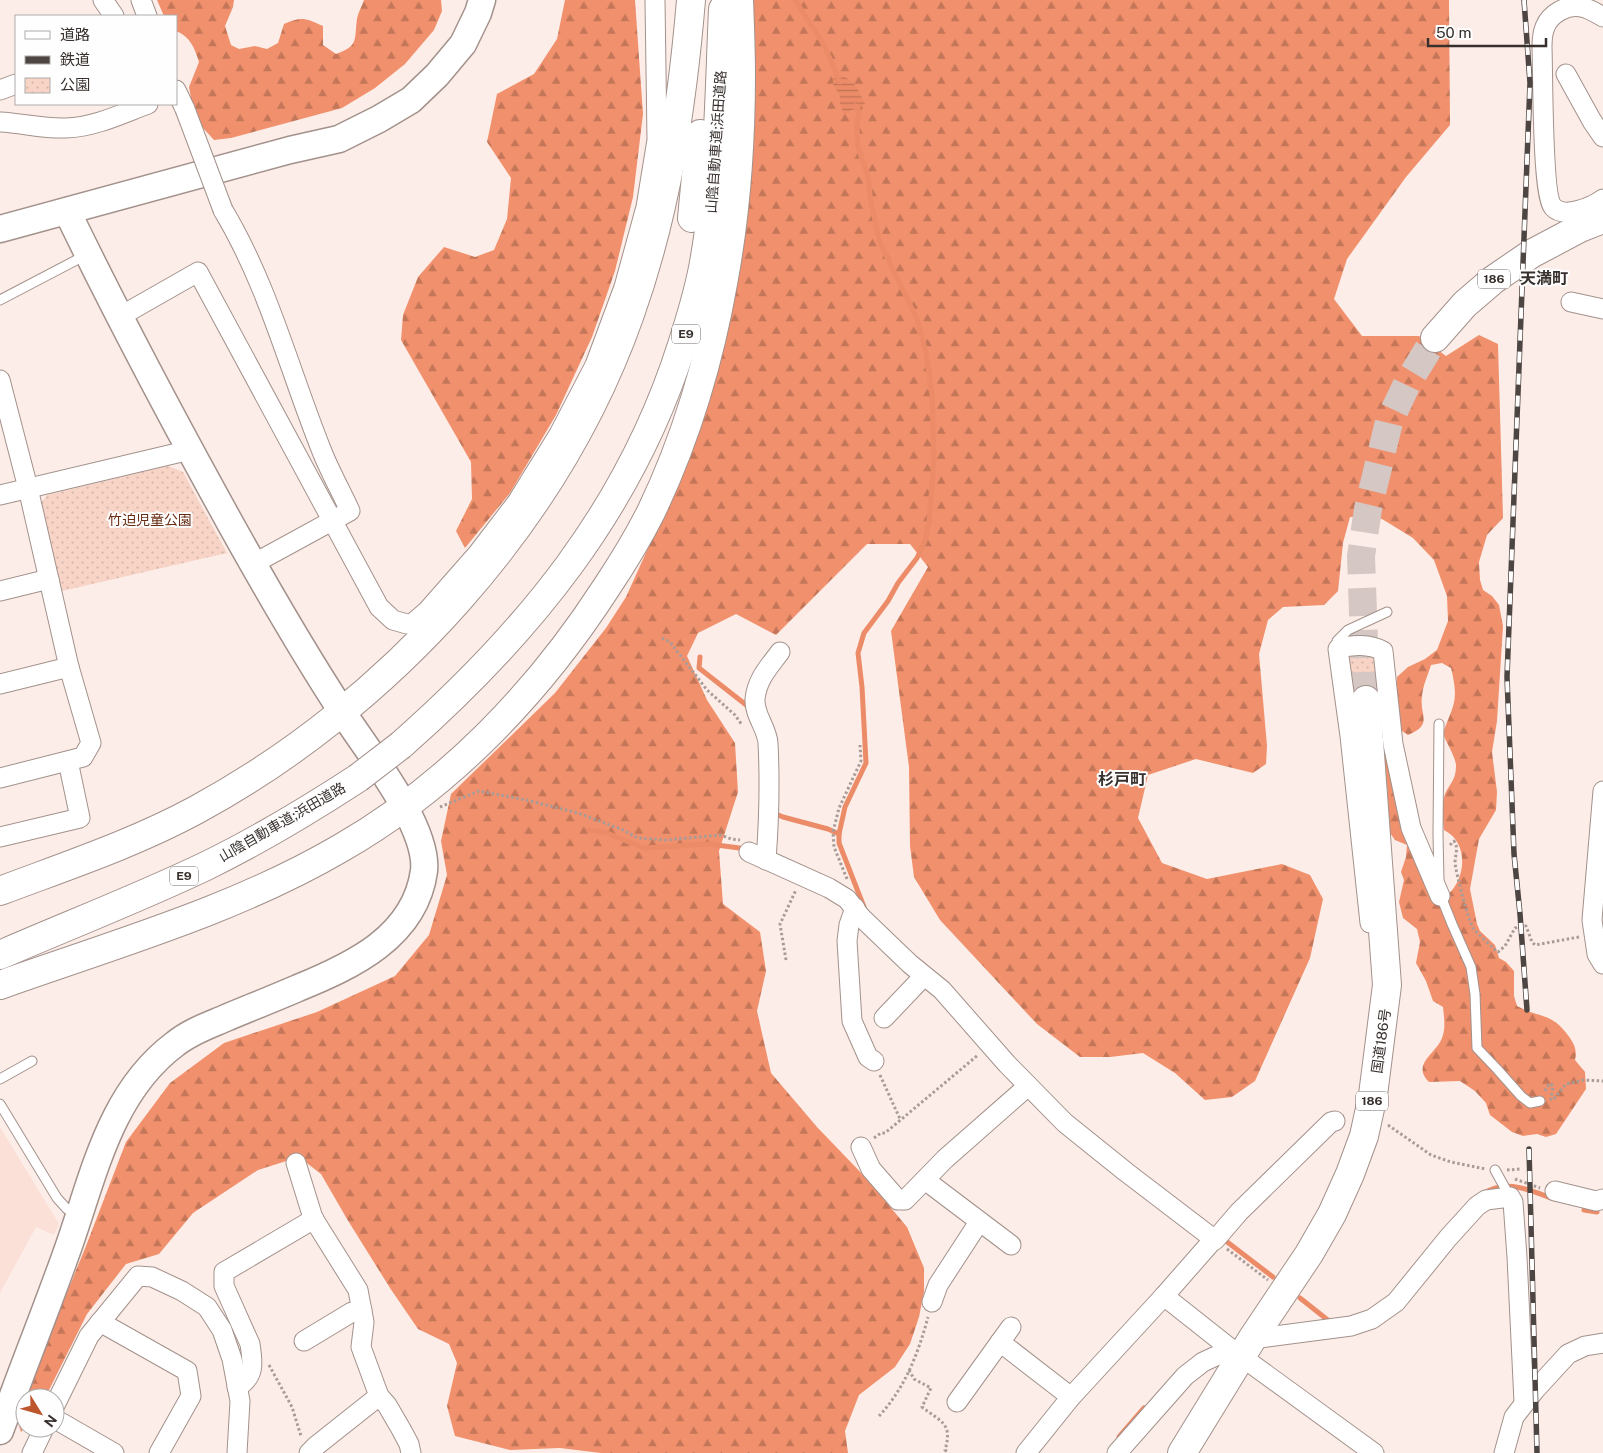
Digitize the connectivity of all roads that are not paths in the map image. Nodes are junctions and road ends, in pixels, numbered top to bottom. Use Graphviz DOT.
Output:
graph roads {
  1 [pos="103,0"];
  2 [pos="141,0"];
  3 [pos="482,0"];
  4 [pos="655,0"];
  5 [pos="691,0"];
  6 [pos="707,0"];
  7 [pos="723,0"];
  8 [pos="739,0"];
  9 [pos="113,15"];
  10 [pos="147,15"];
  11 [pos="1603,17"];
  12 [pos="1566,74"];
  13 [pos="15,84"];
  14 [pos="0,90"];
  15 [pos="178,95"];
  16 [pos="145,105"];
  17 [pos="0,122"];
  18 [pos="1603,137"];
  19 [pos="1603,200"];
  20 [pos="67,211"];
  21 [pos="1603,219"];
  22 [pos="0,229"];
  23 [pos="1603,230"];
  24 [pos="1565,236"];
  25 [pos="88,254"];
  26 [pos="0,300"];
  27 [pos="1571,302"];
  28 [pos="1603,309"];
  29 [pos="119,317"];
  30 [pos="1436,338"];
  31 [pos="1,392"];
  32 [pos="190,450"];
  33 [pos="28,488"];
  34 [pos="0,495"];
  35 [pos="332,522"];
  36 [pos="253,564"];
  37 [pos="50,579"];
  38 [pos="0,591"];
  39 [pos="1387,612"];
  40 [pos="522,624"];
  41 [pos="1338,649"];
  42 [pos="780,652"];
  43 [pos="69,667"];
  44 [pos="0,684"];
  45 [pos="1366,700"];
  46 [pos="342,711"];
  47 [pos="1439,724"];
  48 [pos="68,761"];
  49 [pos="0,778"];
  50 [pos="1603,791"];
  51 [pos="405,806"];
  52 [pos="0,837"];
  53 [pos="0,891"];
  54 [pos="1440,896"];
  55 [pos="855,908"];
  56 [pos="0,955"];
  57 [pos="1385,957"];
  58 [pos="1603,964"];
  59 [pos="924,976"];
  60 [pos="0,985"];
  61 [pos="884,1018"];
  62 [pos="32,1060"];
  63 [pos="874,1061"];
  64 [pos="0,1079"];
  65 [pos="1028,1086"];
  66 [pos="1540,1101"];
  67 [pos="0,1104"];
  68 [pos="1336,1120"];
  69 [pos="861,1147"];
  70 [pos="296,1164"];
  71 [pos="1495,1170"];
  72 [pos="925,1180"];
  73 [pos="1555,1191"];
  74 [pos="1508,1195"];
  75 [pos="1603,1199"];
  76 [pos="80,1213"];
  77 [pos="314,1219"];
  78 [pos="979,1222"];
  79 [pos="1217,1237"];
  80 [pos="1011,1245"];
  81 [pos="1164,1296"];
  82 [pos="932,1302"];
  83 [pos="362,1310"];
  84 [pos="100,1322"];
  85 [pos="304,1341"];
  86 [pos="1603,1343"];
  87 [pos="1241,1348"];
  88 [pos="237,1387"];
  89 [pos="63,1388"];
  90 [pos="379,1396"];
  91 [pos="1071,1397"];
  92 [pos="957,1402"];
  93 [pos="1524,1402"];
  94 [pos="65,1424"];
  95 [pos="0,1431"];
  96 [pos="39,1438"];
  97 [pos="306,1446"];
  98 [pos="32,1453"];
  99 [pos="114,1453"];
  100 [pos="159,1453"];
  101 [pos="237,1453"];
  102 [pos="411,1453"];
  103 [pos="1026,1453"];
  104 [pos="1117,1453"];
  105 [pos="1182,1453"];
  106 [pos="1374,1453"];
  107 [pos="1504,1453"];
  1 -- 9 [label="street"];
  2 -- 10 [label="street"];
  3 -- 20 [label="street"];
  4 -- 35 [label="street"];
  5 -- 46 [label="highway"];
  6 -- 40 [label="highway, 山陰自動車道;浜田道路 / E9"];
  7 -- 40 [label="highway, 山陰自動車道;浜田道路 / E9"];
  8 -- 51 [label="highway"];
  11 -- 19 [label="street"];
  12 -- 18 [label="street"];
  13 -- 14 [label="street"];
  15 -- 35 [label="street, bridge"];
  16 -- 17 [label="street"];
  20 -- 22 [label="street"];
  20 -- 25 [label="street"];
  21 -- 24 [label="highway, 186"];
  23 -- 24 [label="highway, 186"];
  24 -- 30 [label="highway, 186"];
  25 -- 26 [label="lane"];
  25 -- 29 [label="street"];
  27 -- 28 [label="street"];
  29 -- 32 [label="street"];
  29 -- 35 [label="street"];
  31 -- 33 [label="street"];
  32 -- 33 [label="street"];
  32 -- 36 [label="street"];
  33 -- 34 [label="street"];
  33 -- 37 [label="street"];
  35 -- 36 [label="street"];
  36 -- 46 [label="street"];
  37 -- 38 [label="street"];
  37 -- 43 [label="street"];
  39 -- 41 [label="lane"];
  40 -- 56 [label="highway, 山陰自動車道;浜田道路 / E9, bridge"];
  41 -- 54 [label="street"];
  41 -- 57 [label="street"];
  42 -- 55 [label="street"];
  43 -- 44 [label="street"];
  43 -- 48 [label="street"];
  45 -- 57 [label="highway, 国道186号 / 186"];
  46 -- 51 [label="street"];
  46 -- 53 [label="highway"];
  47 -- 54 [label="lane"];
  48 -- 49 [label="street"];
  48 -- 52 [label="street"];
  50 -- 58 [label="street"];
  51 -- 60 [label="highway"];
  51 -- 76 [label="street"];
  54 -- 66 [label="lane"];
  55 -- 59 [label="street"];
  55 -- 63 [label="street"];
  57 -- 87 [label="highway, 国道186号 / 186"];
  59 -- 61 [label="street"];
  59 -- 65 [label="street"];
  62 -- 64 [label="lane"];
  65 -- 72 [label="street"];
  65 -- 79 [label="street"];
  67 -- 76 [label="lane"];
  68 -- 79 [label="street"];
  69 -- 72 [label="street"];
  70 -- 77 [label="street"];
  71 -- 74 [label="lane"];
  72 -- 78 [label="street"];
  73 -- 75 [label="street"];
  74 -- 87 [label="street"];
  74 -- 93 [label="street"];
  76 -- 95 [label="street"];
  77 -- 83 [label="street"];
  77 -- 88 [label="street"];
  78 -- 80 [label="street"];
  78 -- 82 [label="street"];
  79 -- 81 [label="street"];
  81 -- 87 [label="street"];
  81 -- 91 [label="street"];
  83 -- 85 [label="street"];
  83 -- 90 [label="street"];
  84 -- 88 [label="street"];
  84 -- 89 [label="street"];
  84 -- 100 [label="street"];
  86 -- 93 [label="street"];
  87 -- 104 [label="street"];
  87 -- 105 [label="highway, 国道186号 / 186"];
  87 -- 106 [label="street"];
  88 -- 101 [label="street"];
  90 -- 97 [label="street"];
  90 -- 102 [label="street"];
  91 -- 92 [label="street"];
  91 -- 103 [label="street"];
  93 -- 107 [label="street"];
  94 -- 99 [label="street"];
  96 -- 98 [label="street"];
}
